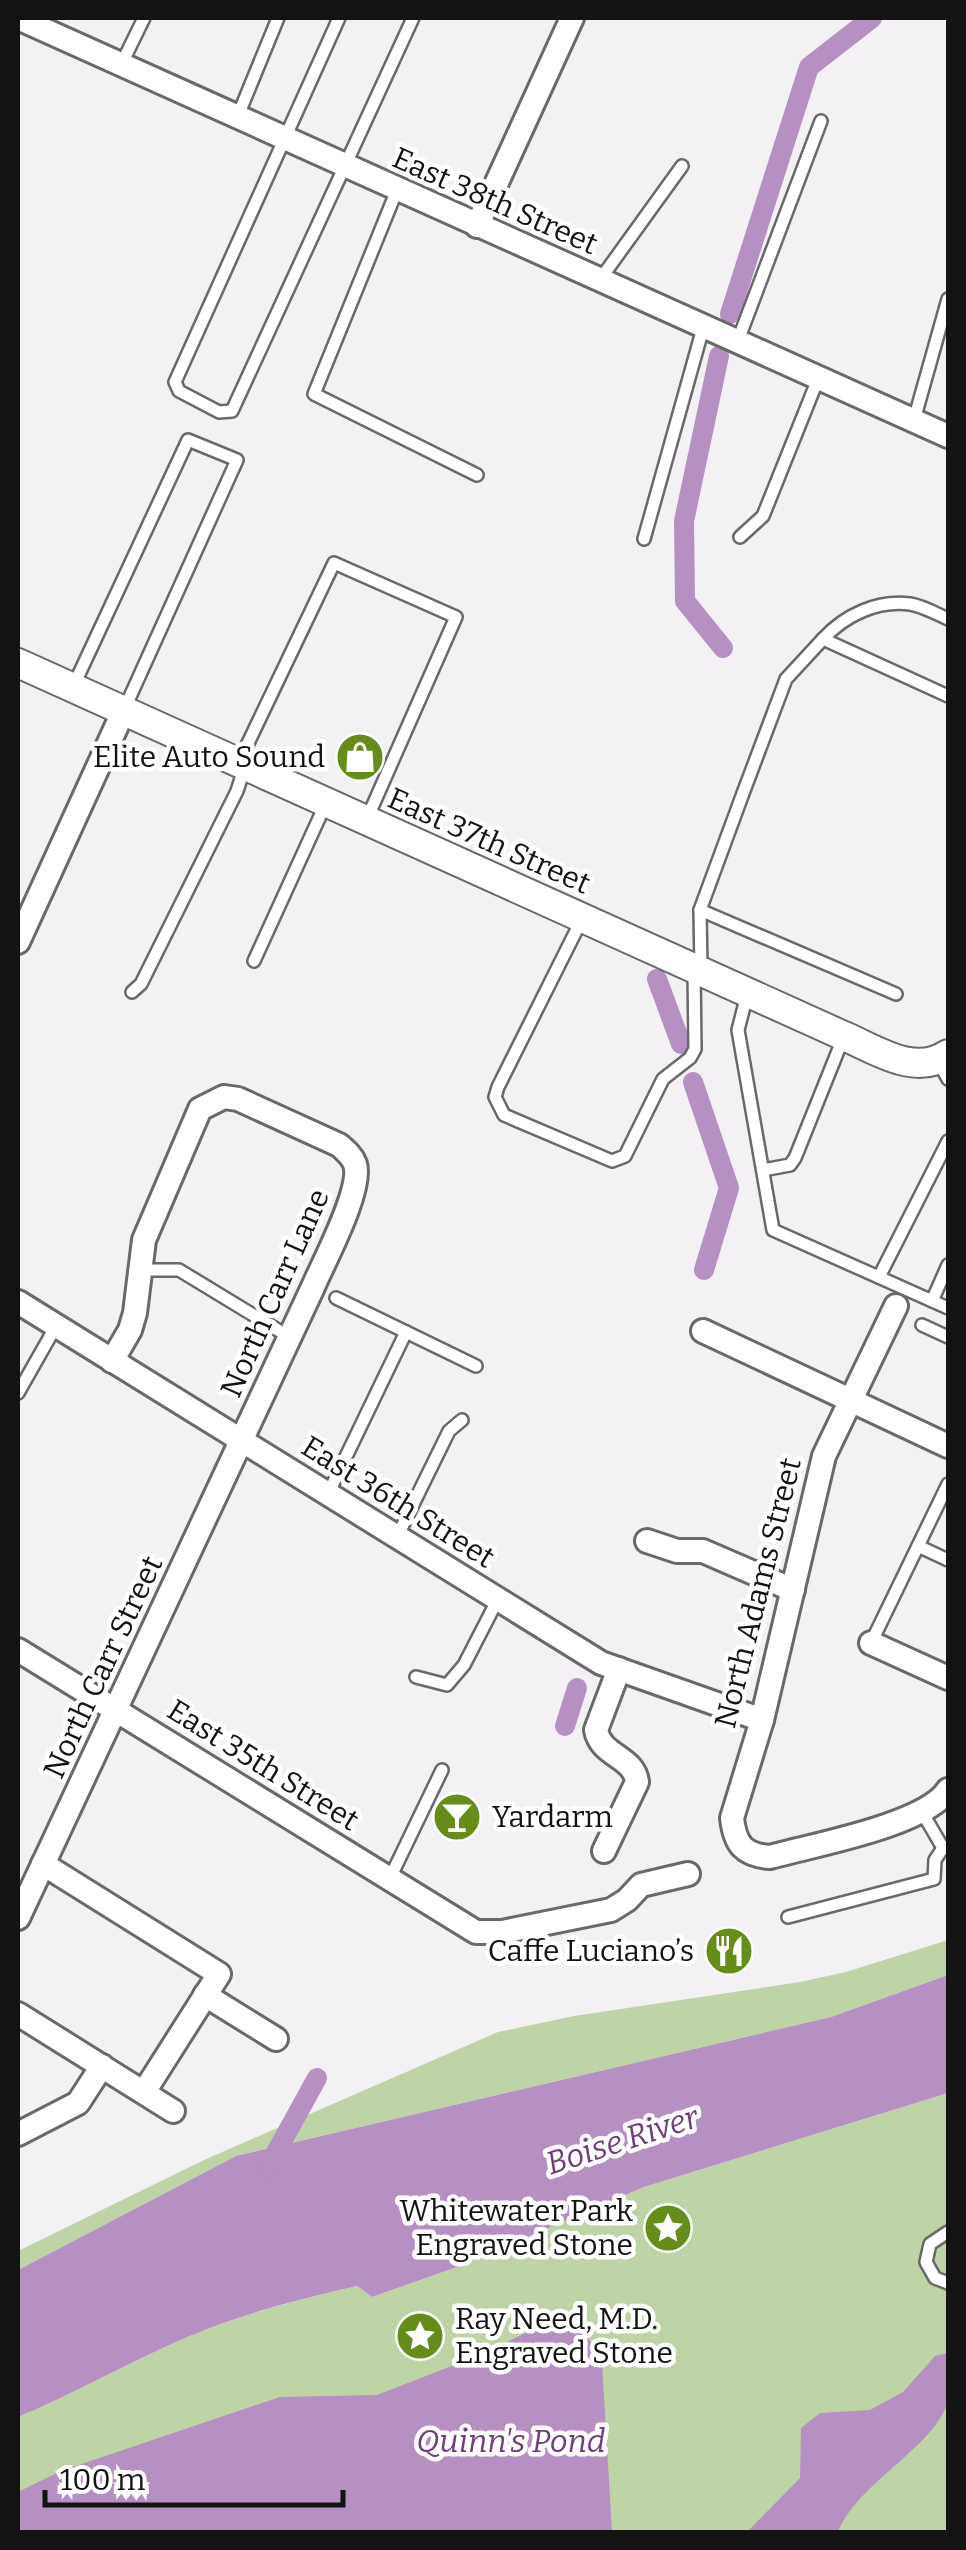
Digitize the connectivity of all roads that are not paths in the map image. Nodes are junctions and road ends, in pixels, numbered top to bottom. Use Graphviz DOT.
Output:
graph roads {
  1 [pos="18,18"];
  2 [pos="144,18"];
  3 [pos="278,18"];
  4 [pos="339,18"];
  5 [pos="414,18"];
  6 [pos="572,18"];
  7 [pos="121,65"];
  8 [pos="237,118"];
  9 [pos="822,121"];
  10 [pos="285,139"];
  11 [pos="682,166"];
  12 [pos="347,167"];
  13 [pos="397,190"];
  14 [pos="477,226"];
  15 [pos="599,282"];
  16 [pos="948,299"];
  17 [pos="702,328"];
  18 [pos="737,344"];
  19 [pos="818,379"];
  20 [pos="914,420"];
  21 [pos="948,436"];
  22 [pos="477,475"];
  23 [pos="740,537"];
  24 [pos="644,539"];
  25 [pos="948,619"];
  26 [pos="823,639"];
  27 [pos="18,663"];
  28 [pos="73,688"];
  29 [pos="948,696"];
  30 [pos="124,710"];
  31 [pos="242,764"];
  32 [pos="326,802"];
  33 [pos="366,821"];
  34 [pos="700,910"];
  35 [pos="582,918"];
  36 [pos="18,942"];
  37 [pos="254,961"];
  38 [pos="697,971"];
  39 [pos="132,992"];
  40 [pos="747,994"];
  41 [pos="896,994"];
  42 [pos="844,1036"];
  43 [pos="945,1065"];
  44 [pos="948,1141"];
  45 [pos="762,1170"];
  46 [pos="948,1266"];
  47 [pos="140,1270"];
  48 [pos="880,1278"];
  49 [pos="336,1298"];
  50 [pos="932,1301"];
  51 [pos="18,1302"];
  52 [pos="896,1306"];
  53 [pos="948,1308"];
  54 [pos="922,1325"];
  55 [pos="56,1326"];
  56 [pos="703,1330"];
  57 [pos="406,1332"];
  58 [pos="948,1337"];
  59 [pos="290,1338"];
  60 [pos="112,1361"];
  61 [pos="476,1366"];
  62 [pos="18,1393"];
  63 [pos="851,1400"];
  64 [pos="462,1420"];
  65 [pos="241,1440"];
  66 [pos="948,1446"];
  67 [pos="948,1484"];
  68 [pos="328,1494"];
  69 [pos="397,1536"];
  70 [pos="647,1541"];
  71 [pos="918,1546"];
  72 [pos="948,1560"];
  73 [pos="792,1590"];
  74 [pos="498,1599"];
  75 [pos="872,1643"];
  76 [pos="18,1650"];
  77 [pos="619,1669"];
  78 [pos="416,1677"];
  79 [pos="948,1678"];
  80 [pos="118,1710"];
  81 [pos="762,1720"];
  82 [pos="442,1770"];
  83 [pos="948,1790"];
  84 [pos="922,1812"];
  85 [pos="946,1847"];
  86 [pos="604,1851"];
  87 [pos="44,1864"];
  88 [pos="688,1874"];
  89 [pos="390,1878"];
  90 [pos="788,1916"];
  91 [pos="18,1918"];
  92 [pos="205,1996"];
  93 [pos="18,2014"];
  94 [pos="276,2039"];
  95 [pos="102,2066"];
  96 [pos="144,2092"];
  97 [pos="174,2111"];
  98 [pos="18,2134"];
  99 [pos="948,2232"];
  100 [pos="948,2283"];
  1 -- 7 [label="street, East 38th Street"];
  2 -- 7 [label="lane"];
  3 -- 8 [label="lane"];
  4 -- 10 [label="lane"];
  5 -- 12 [label="lane"];
  6 -- 14 [label="street"];
  7 -- 8 [label="street, East 38th Street"];
  8 -- 10 [label="street, East 38th Street"];
  9 -- 18 [label="lane"];
  10 -- 12 [label="street, East 38th Street"];
  10 -- 12 [label="lane"];
  11 -- 15 [label="lane"];
  12 -- 13 [label="street, East 38th Street"];
  13 -- 14 [label="street, East 38th Street"];
  13 -- 22 [label="lane"];
  14 -- 15 [label="street, East 38th Street"];
  15 -- 17 [label="street, East 38th Street"];
  16 -- 20 [label="lane"];
  17 -- 18 [label="street, East 38th Street"];
  17 -- 24 [label="lane"];
  18 -- 19 [label="street, East 38th Street"];
  19 -- 20 [label="street, East 38th Street"];
  19 -- 23 [label="lane"];
  20 -- 21 [label="street, East 38th Street"];
  25 -- 26 [label="lane"];
  26 -- 29 [label="lane"];
  26 -- 34 [label="lane"];
  27 -- 28 [label="street, East 37th Street"];
  28 -- 30 [label="street, East 37th Street"];
  28 -- 30 [label="lane"];
  30 -- 31 [label="street, East 37th Street"];
  30 -- 36 [label="street"];
  31 -- 32 [label="street, East 37th Street"];
  31 -- 33 [label="lane"];
  31 -- 39 [label="lane"];
  32 -- 33 [label="street, East 37th Street"];
  32 -- 37 [label="lane"];
  33 -- 35 [label="street, East 37th Street"];
  34 -- 38 [label="lane"];
  34 -- 41 [label="lane"];
  35 -- 38 [label="street, East 37th Street"];
  35 -- 38 [label="lane"];
  38 -- 40 [label="street, East 37th Street"];
  40 -- 42 [label="street, East 37th Street"];
  40 -- 45 [label="lane"];
  42 -- 43 [label="street, East 37th Street"];
  42 -- 45 [label="lane"];
  44 -- 48 [label="lane"];
  45 -- 48 [label="lane"];
  46 -- 50 [label="lane"];
  47 -- 59 [label="lane"];
  47 -- 59 [label="street, North Carr Lane"];
  47 -- 60 [label="street"];
  48 -- 50 [label="lane"];
  49 -- 57 [label="lane"];
  50 -- 53 [label="lane"];
  51 -- 55 [label="street, East 36th Street"];
  52 -- 63 [label="street, North Adams Street"];
  54 -- 58 [label="lane"];
  55 -- 60 [label="street, East 36th Street"];
  55 -- 62 [label="lane"];
  56 -- 63 [label="street"];
  57 -- 61 [label="lane"];
  57 -- 68 [label="lane"];
  59 -- 65 [label="street, North Carr Lane"];
  60 -- 65 [label="street, East 36th Street"];
  63 -- 66 [label="street"];
  63 -- 73 [label="street, North Adams Street"];
  64 -- 69 [label="lane"];
  65 -- 68 [label="street, East 36th Street"];
  65 -- 80 [label="street, North Carr Street"];
  67 -- 71 [label="lane"];
  68 -- 69 [label="street, East 36th Street"];
  69 -- 74 [label="street, East 36th Street"];
  70 -- 73 [label="street"];
  71 -- 72 [label="lane"];
  71 -- 75 [label="lane"];
  73 -- 81 [label="street, North Adams Street"];
  74 -- 77 [label="street, East 36th Street"];
  74 -- 78 [label="lane"];
  75 -- 79 [label="street"];
  76 -- 80 [label="street, East 35th Street"];
  77 -- 81 [label="street, East 36th Street"];
  77 -- 86 [label="street"];
  80 -- 87 [label="street, North Carr Street"];
  80 -- 89 [label="street, East 35th Street"];
  81 -- 84 [label="street, North Adams Street"];
  82 -- 89 [label="lane"];
  83 -- 84 [label="street"];
  84 -- 85 [label="lane"];
  85 -- 90 [label="lane"];
  87 -- 91 [label="street, North Carr Street"];
  87 -- 92 [label="street"];
  88 -- 89 [label="street, East 35th Street"];
  92 -- 94 [label="street"];
  92 -- 96 [label="street"];
  93 -- 95 [label="street"];
  95 -- 96 [label="street"];
  95 -- 98 [label="street"];
  96 -- 97 [label="street"];
  99 -- 100 [label="lane"];
}
